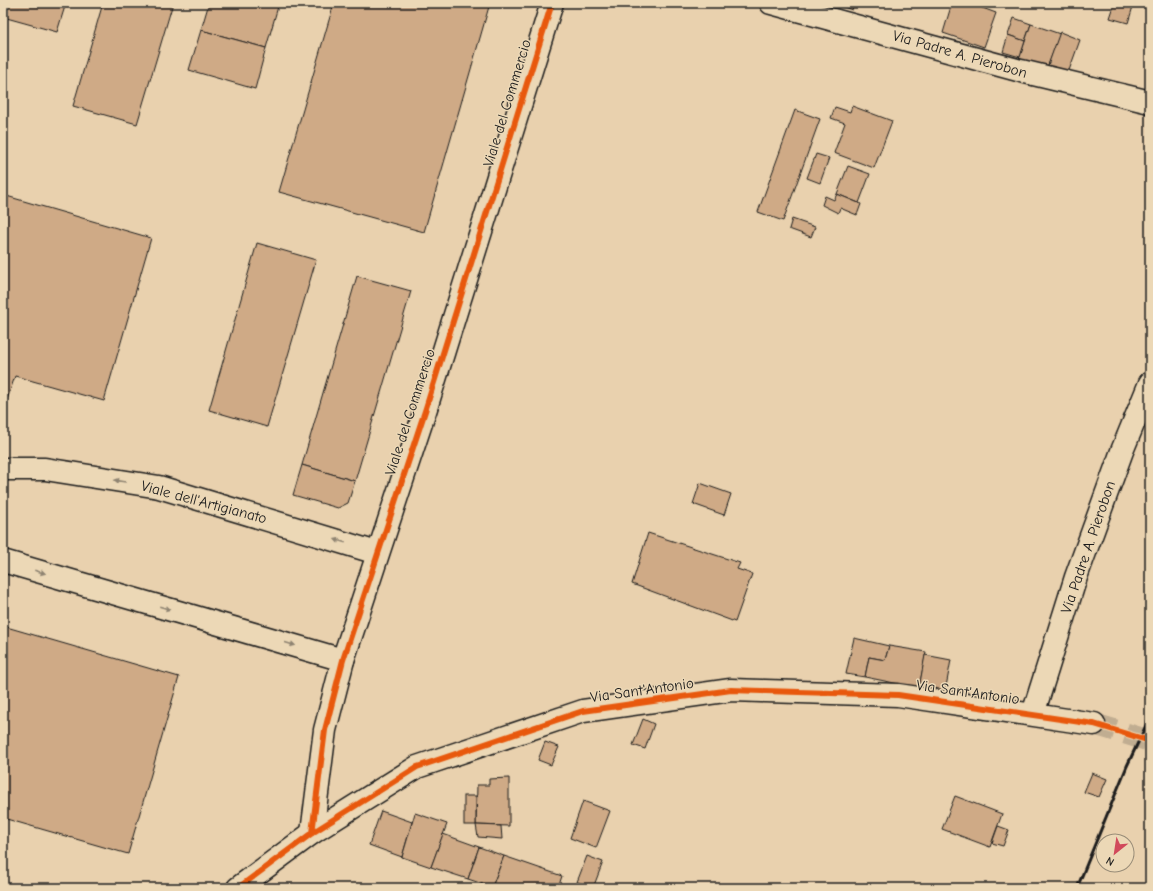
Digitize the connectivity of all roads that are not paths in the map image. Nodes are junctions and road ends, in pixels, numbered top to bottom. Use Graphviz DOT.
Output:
graph roads {
  1 [pos="552,3"];
  2 [pos="771,3"];
  3 [pos="1150,102"];
  4 [pos="1150,383"];
  5 [pos="3,469"];
  6 [pos="377,553"];
  7 [pos="3,561"];
  8 [pos="344,660"];
  9 [pos="1033,714"];
  10 [pos="1094,724"];
  11 [pos="312,833"];
  12 [pos="238,888"];
  1 -- 6 [label="street, Viale del Commercio"];
  2 -- 3 [label="street, Via Padre A. Pierobon"];
  4 -- 9 [label="street, Via Padre A. Pierobon"];
  6 -- 5 [label="street, Viale dell'Artigianato, one-way"];
  6 -- 8 [label="street, Viale del Commercio"];
  7 -- 8 [label="street, one-way"];
  8 -- 11 [label="street, Viale del Commercio"];
  9 -- 10 [label="street, Via Sant'Antonio"];
  9 -- 11 [label="street, Via Sant'Antonio"];
  11 -- 12 [label="street, Via Sant'Antonio"];
}
